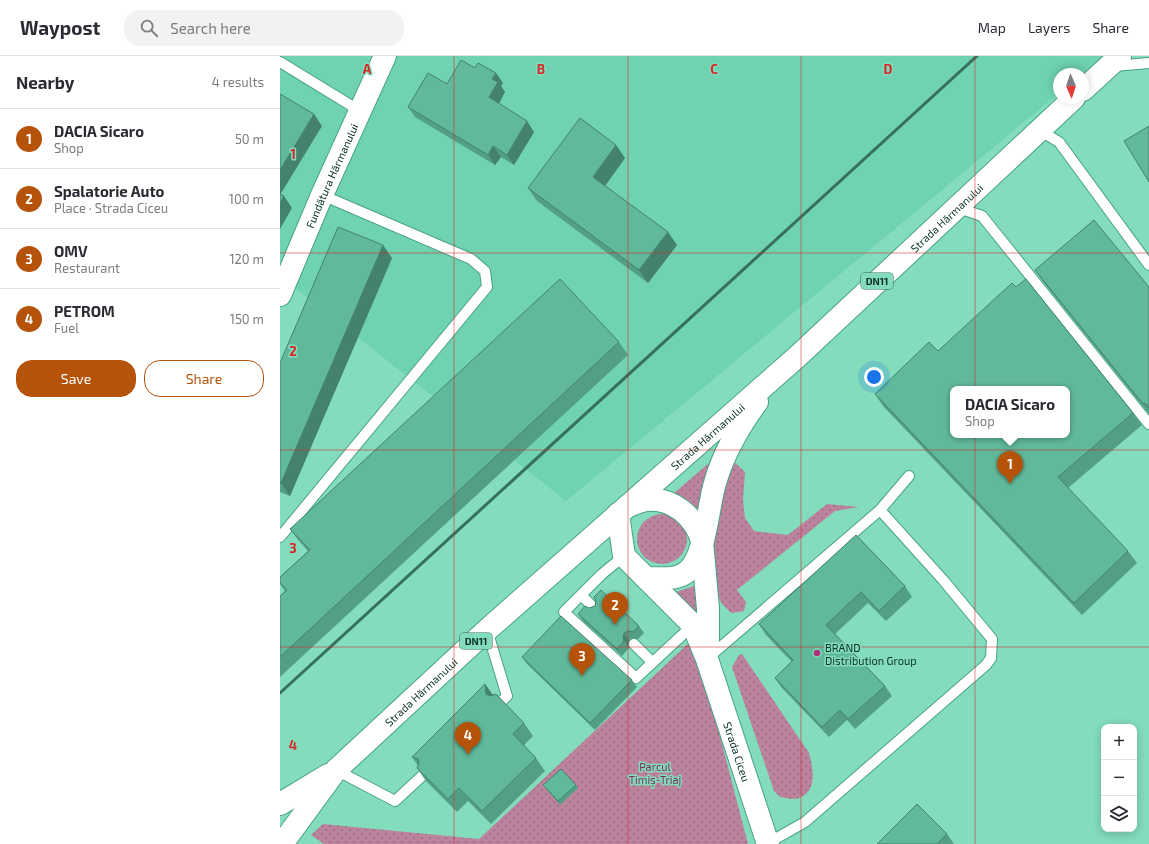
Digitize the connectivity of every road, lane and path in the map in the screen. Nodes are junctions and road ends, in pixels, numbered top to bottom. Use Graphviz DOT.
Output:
graph roads {
  1 [pos="385,56"];
  2 [pos="1114,61"];
  3 [pos="280,62"];
  4 [pos="1149,63"];
  5 [pos="1089,84"];
  6 [pos="1067,104"];
  7 [pos="360,111"];
  8 [pos="1039,130"];
  9 [pos="322,195"];
  10 [pos="956,207"];
  11 [pos="1149,265"];
  12 [pos="280,295"];
  13 [pos="775,377"];
  14 [pos="1149,424"];
  15 [pos="909,476"];
  16 [pos="624,510"];
  17 [pos="880,510"];
  18 [pos="280,537"];
  19 [pos="702,541"];
  20 [pos="624,556"];
  21 [pos="646,578"];
  22 [pos="581,595"];
  23 [pos="595,608"];
  24 [pos="694,626"];
  25 [pos="487,630"];
  26 [pos="634,644"];
  27 [pos="707,659"];
  28 [pos="652,662"];
  29 [pos="500,703"];
  30 [pos="336,770"];
  31 [pos="422,776"];
  32 [pos="280,804"];
  33 [pos="282,844"];
  34 [pos="768,844"];
  1 -- 7 [label="main road, Fundătura Hărmanului"];
  2 -- 4 [label="lane"];
  2 -- 5 [label="main road"];
  3 -- 7 [label="lane"];
  6 -- 8 [label="main road, Strada Hărmanului / DN11"];
  7 -- 9 [label="main road, Fundătura Hărmanului"];
  8 -- 10 [label="main road, Strada Hărmanului / DN11"];
  8 -- 11 [label="lane"];
  9 -- 12 [label="main road, Fundătura Hărmanului"];
  9 -- 18 [label="lane"];
  10 -- 13 [label="main road, Strada Hărmanului / DN11"];
  10 -- 14 [label="lane"];
  13 -- 16 [label="main road, Strada Hărmanului / DN11"];
  13 -- 19 [label="main road, Strada Ciceu"];
  15 -- 17 [label="lane"];
  16 -- 19 [label="main road, Strada Ciceu"];
  16 -- 20 [label="main road"];
  16 -- 25 [label="main road, Strada Hărmanului / DN11"];
  17 -- 27 [label="lane"];
  17 -- 34 [label="lane"];
  19 -- 21 [label="main road"];
  19 -- 27 [label="main road, Strada Ciceu"];
  20 -- 21 [label="main road, Strada Ciceu"];
  20 -- 22 [label="lane"];
  21 -- 24 [label="main road, Strada Ciceu"];
  22 -- 23 [label="lane"];
  22 -- 28 [label="lane"];
  24 -- 27 [label="main road, Strada Ciceu"];
  24 -- 28 [label="lane"];
  25 -- 29 [label="lane"];
  25 -- 30 [label="main road, Strada Hărmanului / DN11"];
  26 -- 28 [label="lane"];
  27 -- 34 [label="main road, Strada Ciceu"];
  30 -- 31 [label="lane"];
  30 -- 32 [label="main road, Strada Hărmanului / DN11"];
  30 -- 33 [label="main road, Strada Hărmanului / DN11"];
}
